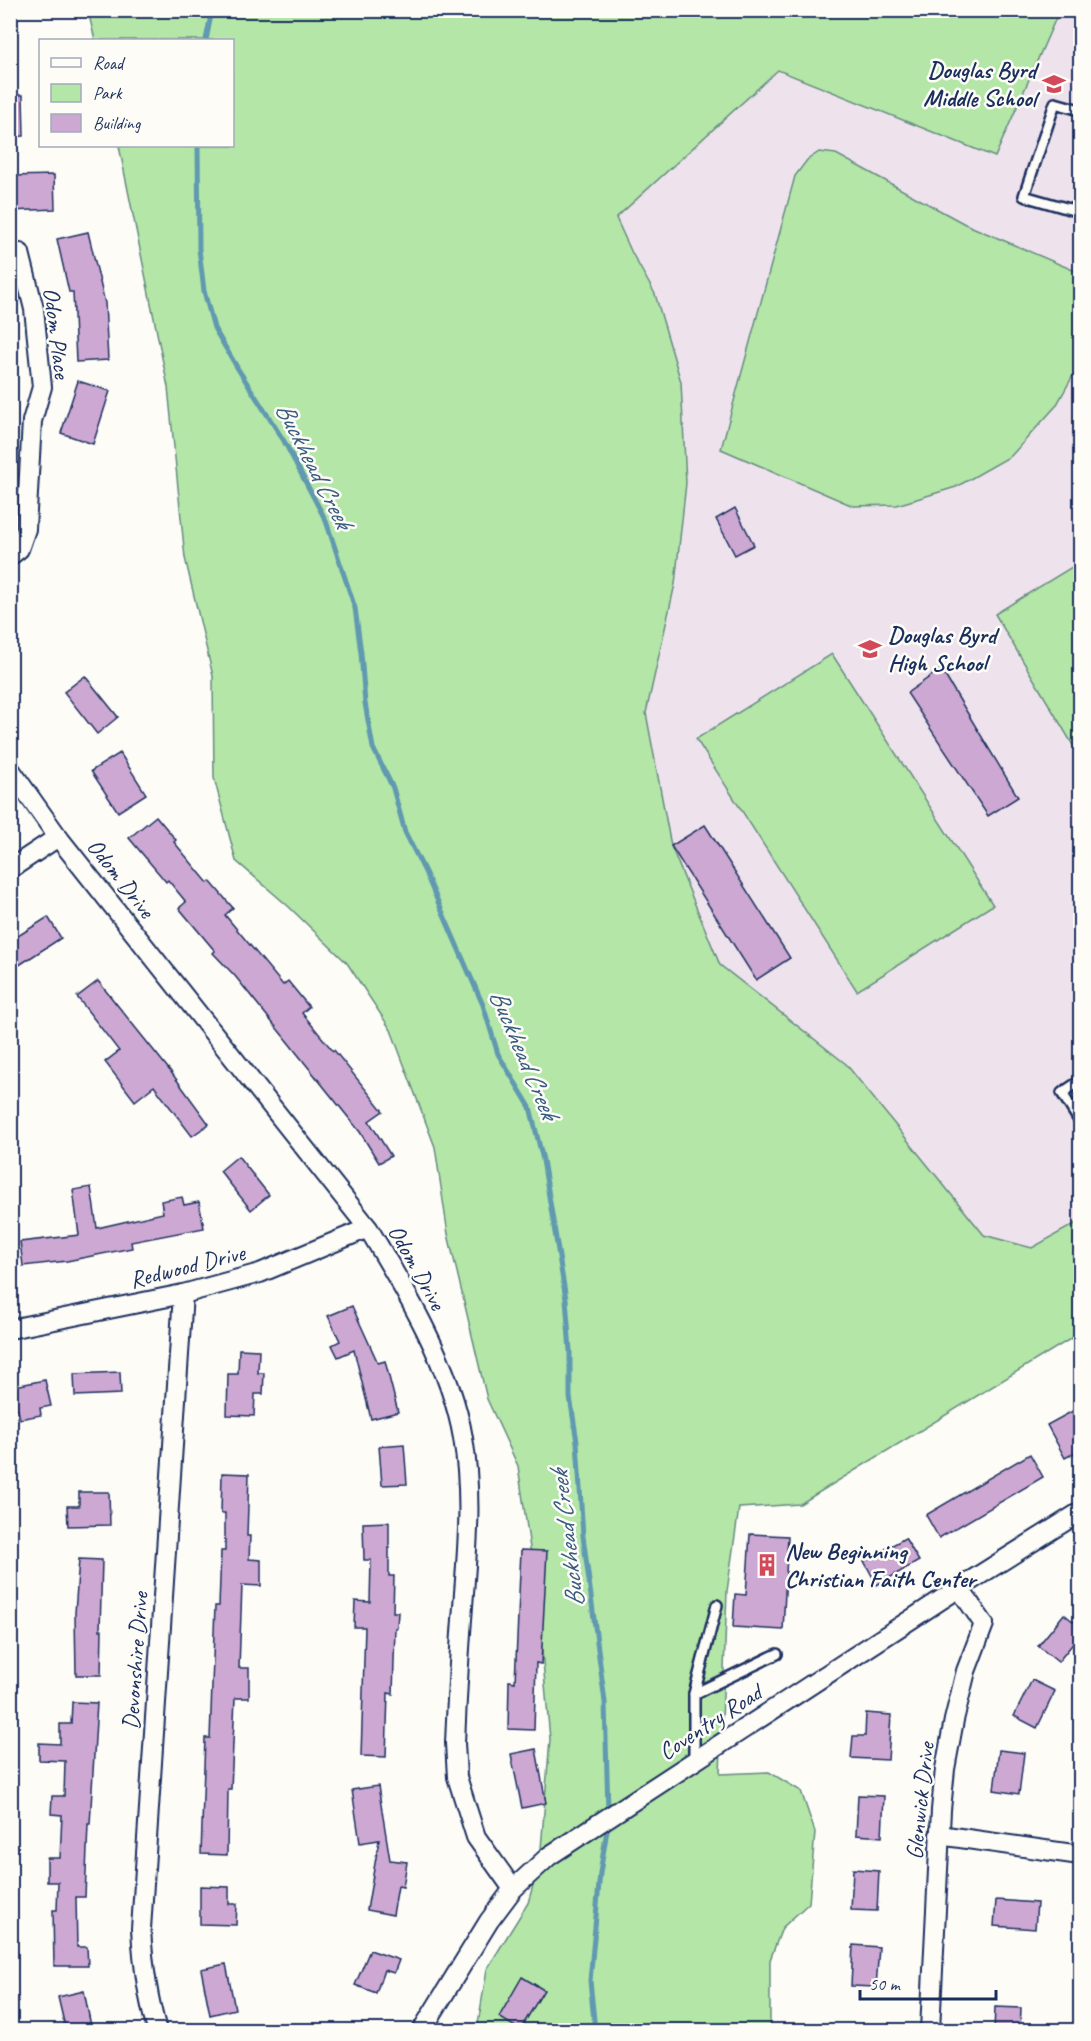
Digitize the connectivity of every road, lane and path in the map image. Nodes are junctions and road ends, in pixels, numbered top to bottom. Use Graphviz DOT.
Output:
graph roads {
  1 [pos="1080,110"];
  2 [pos="1080,212"];
  3 [pos="20,254"];
  4 [pos="10,556"];
  5 [pos="10,769"];
  6 [pos="58,837"];
  7 [pos="10,869"];
  8 [pos="1080,1081"];
  9 [pos="1080,1122"];
  10 [pos="368,1228"];
  11 [pos="183,1294"];
  12 [pos="10,1329"];
  13 [pos="1080,1512"];
  14 [pos="958,1588"];
  15 [pos="717,1605"];
  16 [pos="777,1654"];
  17 [pos="694,1694"];
  18 [pos="694,1761"];
  19 [pos="939,1835"];
  20 [pos="1080,1855"];
  21 [pos="513,1888"];
  22 [pos="157,2031"];
  23 [pos="422,2031"];
  24 [pos="930,2031"];
  1 -- 2 [label="lane"];
  3 -- 4 [label="street, Odom Place"];
  5 -- 6 [label="street, Odom Drive"];
  6 -- 7 [label="street"];
  6 -- 10 [label="street, Odom Drive"];
  8 -- 9 [label="lane"];
  10 -- 11 [label="street, Redwood Drive"];
  10 -- 21 [label="street, Odom Drive"];
  11 -- 12 [label="street, Redwood Drive"];
  11 -- 22 [label="street, Devonshire Drive"];
  13 -- 14 [label="street, Coventry Road"];
  14 -- 18 [label="street, Coventry Road"];
  14 -- 19 [label="street, Glenwick Drive"];
  15 -- 17 [label="lane"];
  16 -- 17 [label="lane"];
  17 -- 18 [label="lane"];
  18 -- 21 [label="street, Coventry Road"];
  19 -- 20 [label="street"];
  19 -- 24 [label="street, Glenwick Drive"];
  21 -- 23 [label="street, Coventry Road"];
}
